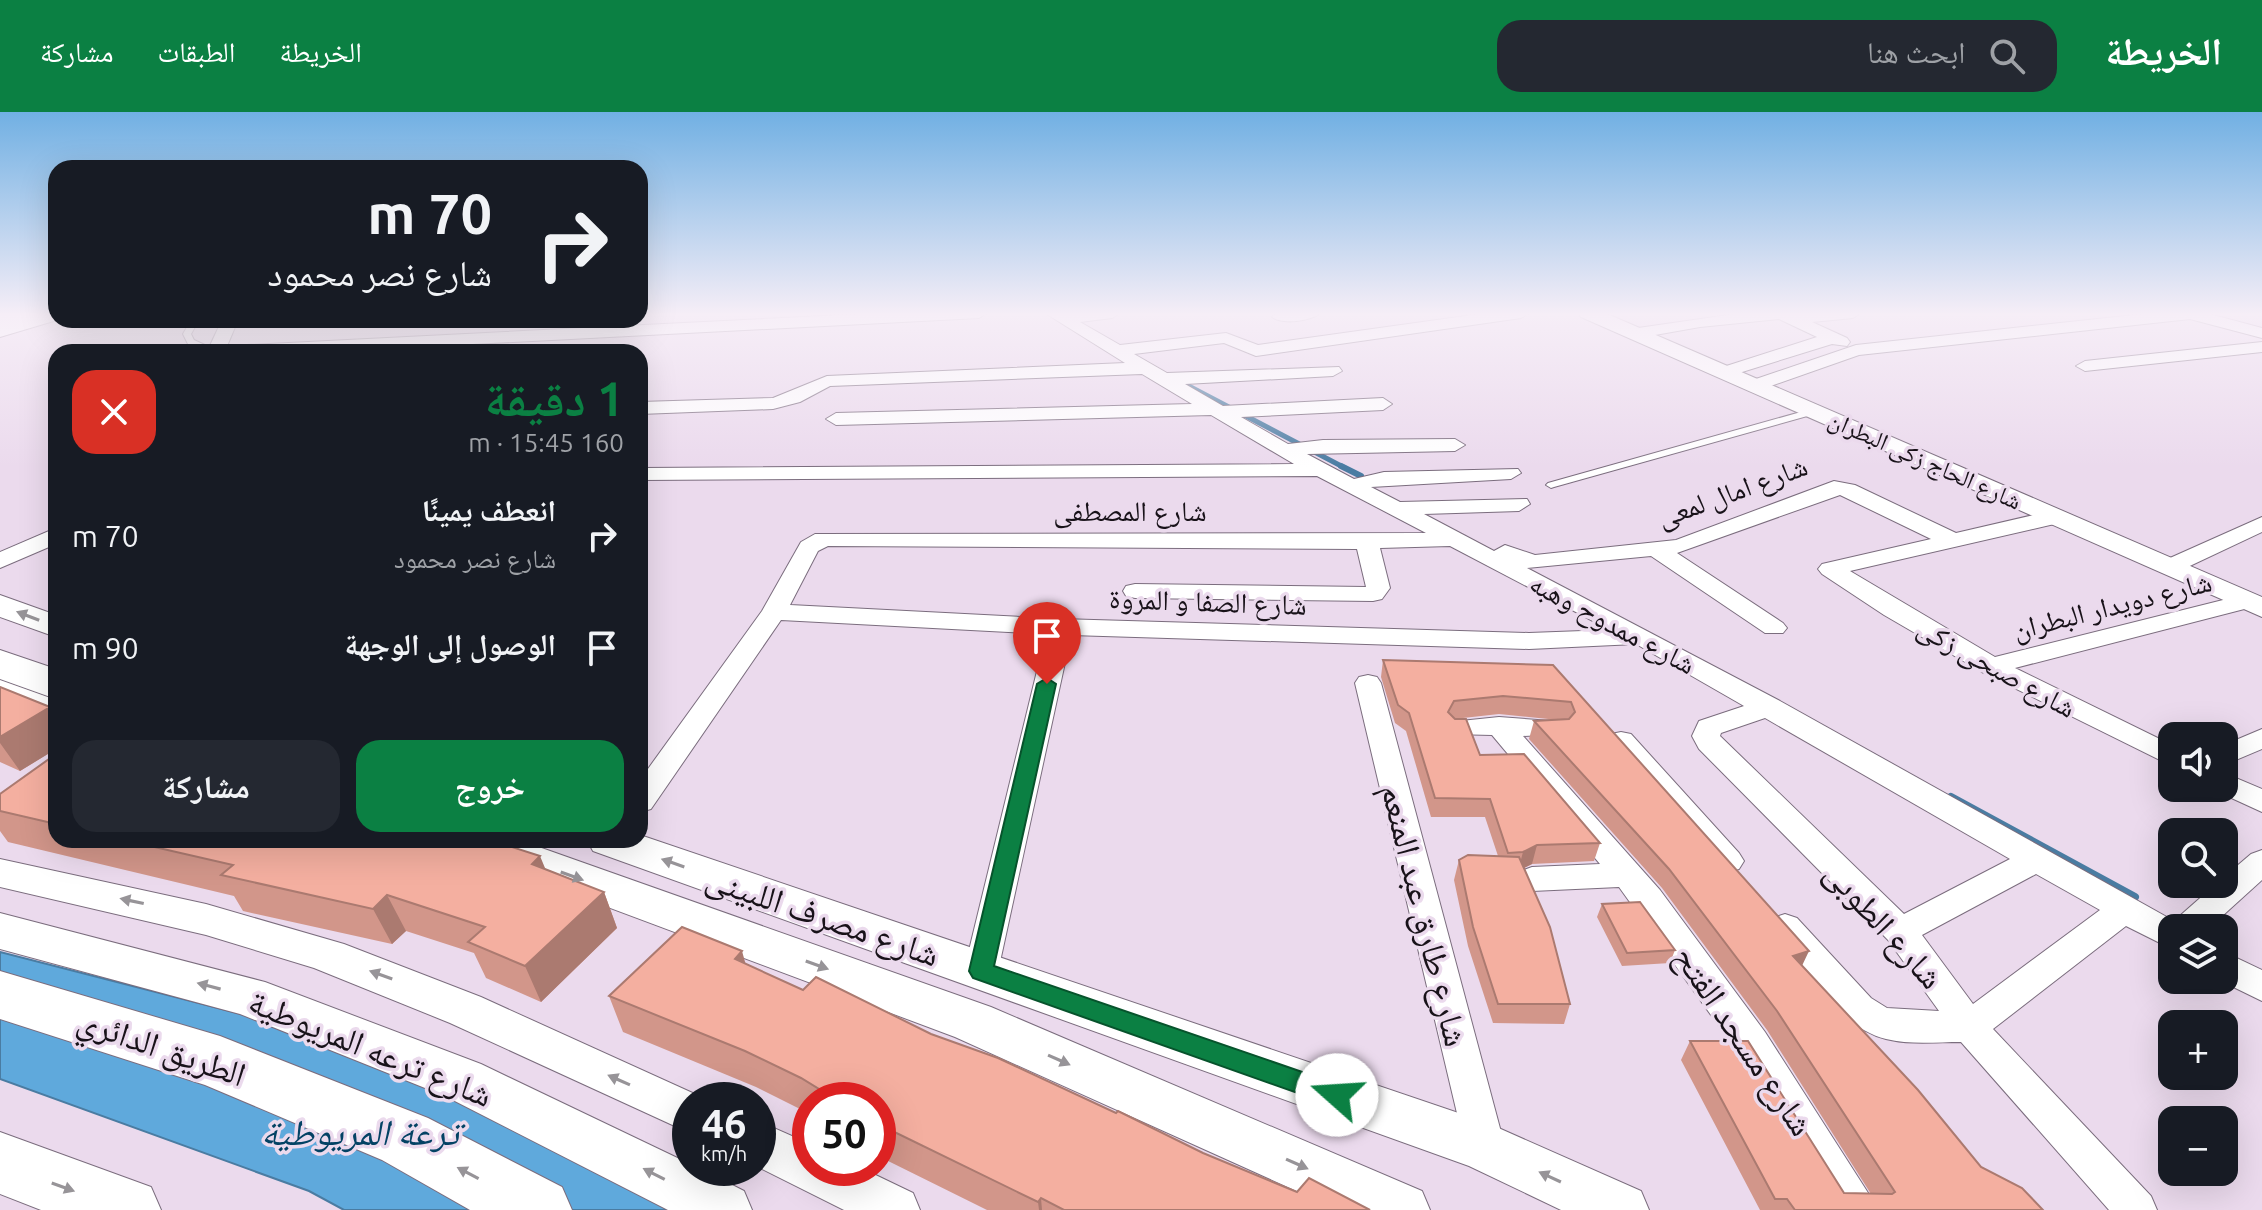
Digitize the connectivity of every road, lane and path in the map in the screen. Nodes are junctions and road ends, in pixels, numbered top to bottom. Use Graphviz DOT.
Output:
graph roads {
  1 [pos="1143,364"];
  2 [pos="1708,364"];
  3 [pos="1750,364"];
  4 [pos="1815,364"];
  5 [pos="2101,364"];
  6 [pos="2085,366"];
  7 [pos="1333,371"];
  8 [pos="1726,372"];
  9 [pos="1167,376"];
  10 [pos="1756,385"];
  11 [pos="1383,404"];
  12 [pos="648,408"];
  13 [pos="1222,411"];
  14 [pos="1815,411"];
  15 [pos="836,419"];
  16 [pos="1455,445"];
  17 [pos="1322,458"];
  18 [pos="1511,473"];
  19 [pos="648,474"];
  20 [pos="1551,485"];
  21 [pos="1350,486"];
  22 [pos="1519,504"];
  23 [pos="1430,508"];
  24 [pos="1396,509"];
  25 [pos="2055,517"];
  26 [pos="2262,524"];
  27 [pos="48,539"];
  28 [pos="1453,539"];
  29 [pos="1954,541"];
  30 [pos="1367,542"];
  31 [pos="1657,550"];
  32 [pos="0,561"];
  33 [pos="2169,567"];
  34 [pos="1135,591"];
  35 [pos="0,605"];
  36 [pos="2254,605"];
  37 [pos="774,612"];
  38 [pos="48,624"];
  39 [pos="1060,627"];
  40 [pos="1774,628"];
  41 [pos="1641,636"];
  42 [pos="0,637"];
  43 [pos="1529,641"];
  44 [pos="48,653"];
  45 [pos="0,663"];
  46 [pos="1551,665"];
  47 [pos="1991,666"];
  48 [pos="48,682"];
  49 [pos="1368,683"];
  50 [pos="0,692"];
  51 [pos="1770,707"];
  52 [pos="48,711"];
  53 [pos="1605,724"];
  54 [pos="1499,726"];
  55 [pos="1461,728"];
  56 [pos="1554,728"];
  57 [pos="2262,738"];
  58 [pos="2238,749"];
  59 [pos="2158,750"];
  60 [pos="2238,790"];
  61 [pos="648,791"];
  62 [pos="2262,802"];
  63 [pos="495,848"];
  64 [pos="633,848"];
  65 [pos="2037,859"];
  66 [pos="2262,862"];
  67 [pos="0,873"];
  68 [pos="1627,875"];
  69 [pos="1743,878"];
  70 [pos="1532,879"];
  71 [pos="1764,903"];
  72 [pos="2125,909"];
  73 [pos="2203,914"];
  74 [pos="2158,928"];
  75 [pos="0,931"];
  76 [pos="1900,931"];
  77 [pos="981,971"];
  78 [pos="2238,974"];
  79 [pos="2262,987"];
  80 [pos="0,995"];
  81 [pos="1969,1027"];
  82 [pos="672,1104"];
  83 [pos="1485,1147"];
  84 [pos="0,1163"];
  85 [pos="846,1186"];
  86 [pos="126,1210"];
  87 [pos="537,1210"];
  88 [pos="724,1210"];
  89 [pos="895,1210"];
  90 [pos="1402,1210"];
  91 [pos="1621,1210"];
  92 [pos="1858,1210"];
  93 [pos="2136,1210"];
  1 -- 9 [label="street, شارع ممدوح وهبه"];
  2 -- 8 [label="street, شارع الحاج زكى البطران"];
  3 -- 8 [label="street"];
  4 -- 10 [label="street"];
  5 -- 6 [label="street"];
  7 -- 9 [label="street"];
  8 -- 10 [label="street, شارع الحاج زكى البطران"];
  9 -- 12 [label="street"];
  9 -- 13 [label="street, شارع ممدوح وهبه"];
  10 -- 14 [label="street, شارع الحاج زكى البطران"];
  11 -- 13 [label="street"];
  13 -- 15 [label="street"];
  13 -- 17 [label="street, شارع ممدوح وهبه"];
  14 -- 20 [label="lane"];
  14 -- 25 [label="street, شارع الحاج زكى البطران"];
  16 -- 17 [label="street"];
  17 -- 19 [label="street"];
  17 -- 21 [label="street, شارع ممدوح وهبه"];
  18 -- 21 [label="street"];
  21 -- 24 [label="street, شارع ممدوح وهبه"];
  22 -- 23 [label="street"];
  23 -- 24 [label="street"];
  23 -- 31 [label="street, شارع امال لمعى"];
  24 -- 28 [label="street, شارع ممدوح وهبه"];
  25 -- 29 [label="street"];
  25 -- 33 [label="street, شارع الحاج زكى البطران"];
  26 -- 33 [label="street"];
  27 -- 32 [label="street"];
  28 -- 30 [label="street, شارع المصطفى"];
  28 -- 41 [label="street, شارع ممدوح وهبه"];
  29 -- 31 [label="street, شارع امال لمعى"];
  29 -- 47 [label="street, شارع صبحى زكى"];
  30 -- 34 [label="street"];
  30 -- 37 [label="street, شارع المصطفى"];
  31 -- 40 [label="street"];
  33 -- 36 [label="street, شارع الحاج زكى البطران"];
  38 -- 35 [label="main road, one-way"];
  36 -- 47 [label="street, شارع دويدار البطران"];
  37 -- 39 [label="street, شارع الصفا و المروة"];
  37 -- 61 [label="street"];
  39 -- 43 [label="street, شارع الصفا و المروة"];
  39 -- 77 [label="street"];
  41 -- 43 [label="street, شارع الصفا و المروة"];
  41 -- 51 [label="street, شارع ممدوح وهبه"];
  42 -- 44 [label="highway"];
  43 -- 46 [label="street"];
  45 -- 48 [label="highway"];
  47 -- 59 [label="street, شارع صبحى زكى"];
  49 -- 83 [label="street, شارع طارق عبد المنعم"];
  50 -- 52 [label="main road"];
  51 -- 65 [label="street, شارع ممدوح وهبه"];
  51 -- 76 [label="street, شارع الطوبى"];
  53 -- 69 [label="street"];
  54 -- 55 [label="street"];
  54 -- 56 [label="street"];
  54 -- 68 [label="street, شارع مسجد الفتح"];
  57 -- 58 [label="street"];
  60 -- 62 [label="street"];
  63 -- 90 [label="main road, شارع مصرف اللبينى, one-way"];
  77 -- 64 [label="main road, شارع مصرف اللبينى, one-way"];
  65 -- 72 [label="street, شارع ممدوح وهبه"];
  65 -- 76 [label="street"];
  66 -- 73 [label="street"];
  82 -- 67 [label="street, one-way"];
  68 -- 70 [label="street"];
  68 -- 92 [label="street, شارع مسجد الفتح"];
  71 -- 81 [label="street"];
  72 -- 74 [label="street, شارع ممدوح وهبه"];
  72 -- 81 [label="street"];
  88 -- 75 [label="main road, شارع ترعه المريوطية, one-way"];
  76 -- 81 [label="street, شارع الطوبى"];
  77 -- 83 [label="main road, شارع مصرف اللبينى"];
  78 -- 79 [label="street"];
  87 -- 80 [label="highway, الطريق الدائري, one-way"];
  81 -- 93 [label="street, شارع الطوبى"];
  91 -- 83 [label="main road, شارع مصرف اللبينى, one-way"];
  84 -- 86 [label="highway, one-way"];
  85 -- 89 [label="street"];
}
